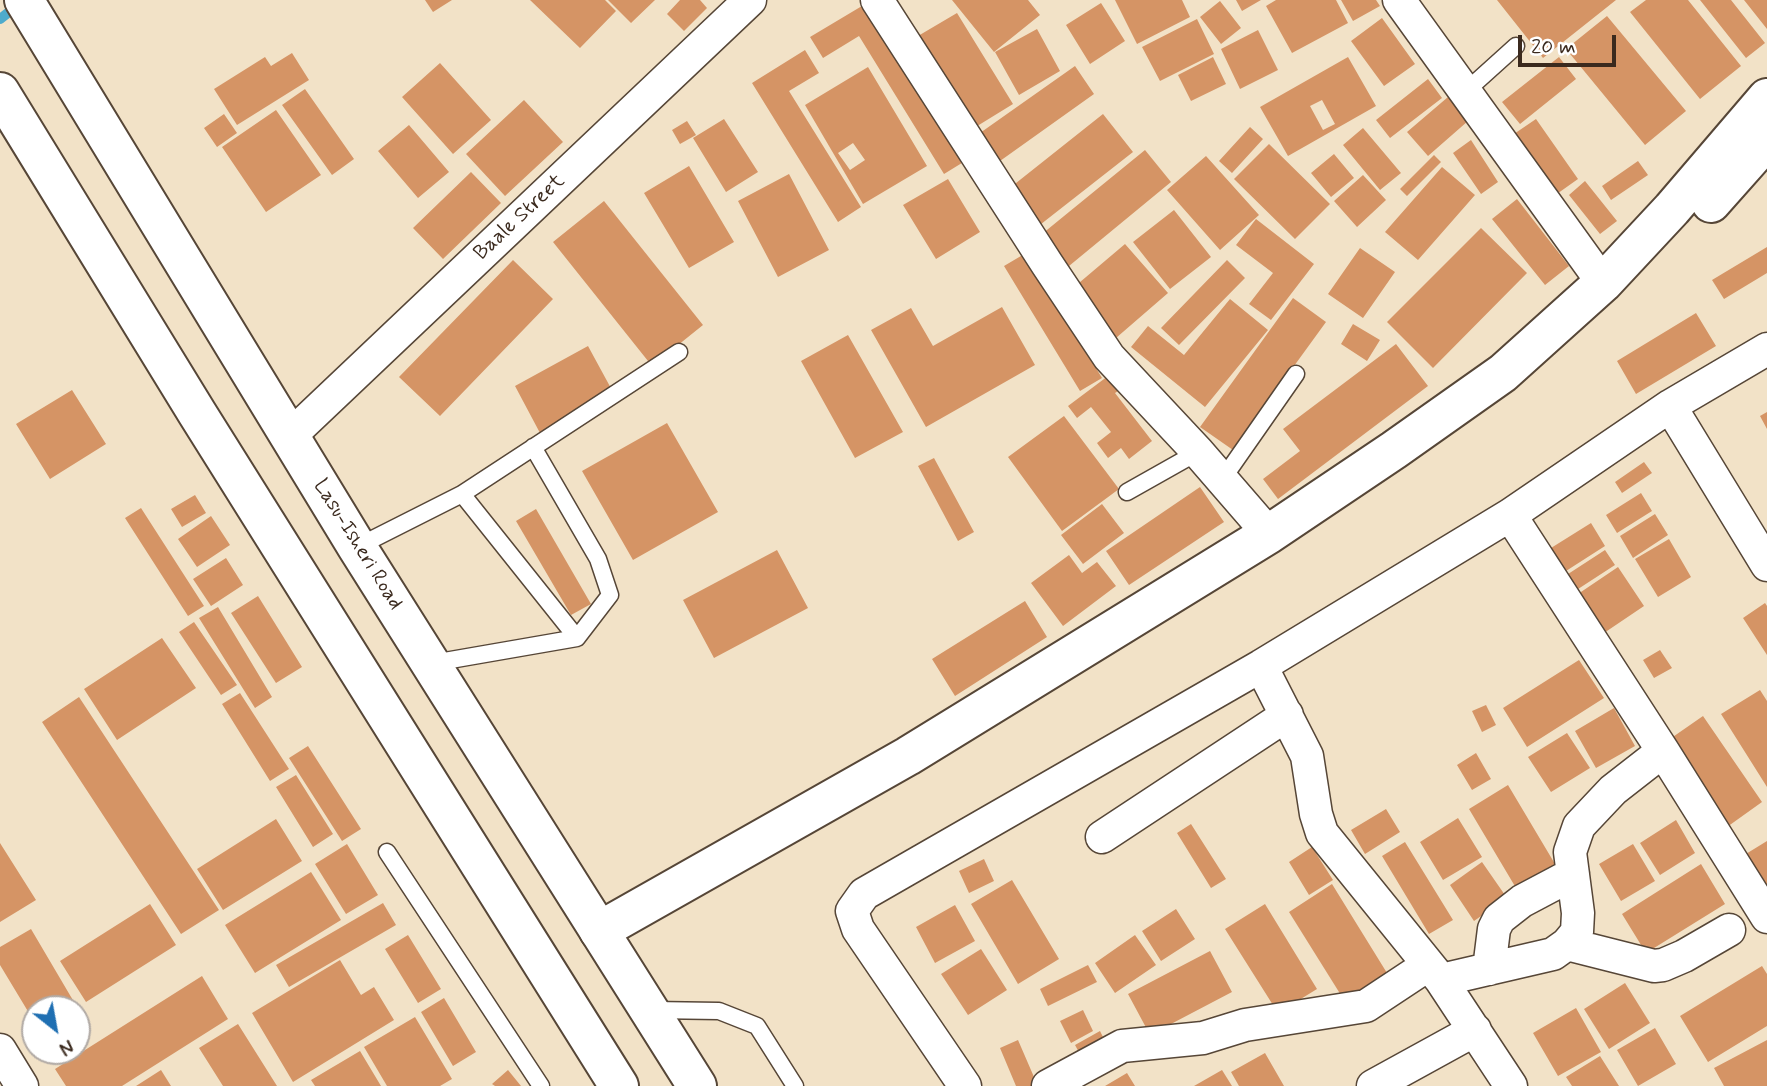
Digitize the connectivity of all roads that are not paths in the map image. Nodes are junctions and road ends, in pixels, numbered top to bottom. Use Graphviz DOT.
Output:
graph roads {
  1 [pos="750,0"];
  2 [pos="877,0"];
  3 [pos="1399,0"];
  4 [pos="30,9"];
  5 [pos="1516,46"];
  6 [pos="0,92"];
  7 [pos="1465,92"];
  8 [pos="1767,98"];
  9 [pos="1767,140"];
  10 [pos="1603,283"];
  11 [pos="1767,349"];
  12 [pos="679,352"];
  13 [pos="1296,374"];
  14 [pos="1670,406"];
  15 [pos="290,436"];
  16 [pos="533,447"];
  17 [pos="1198,452"];
  18 [pos="1222,480"];
  19 [pos="1127,492"];
  20 [pos="462,494"];
  21 [pos="1510,515"];
  22 [pos="1269,534"];
  23 [pos="357,547"];
  24 [pos="1767,565"];
  25 [pos="577,638"];
  26 [pos="432,663"];
  27 [pos="1261,666"];
  28 [pos="1287,715"];
  29 [pos="1663,751"];
  30 [pos="1102,837"];
  31 [pos="387,852"];
  32 [pos="1573,874"];
  33 [pos="1767,917"];
  34 [pos="1730,930"];
  35 [pos="605,941"];
  36 [pos="1567,944"];
  37 [pos="1489,969"];
  38 [pos="1434,973"];
  39 [pos="649,1010"];
  40 [pos="1475,1030"];
  41 [pos="0,1050"];
  42 [pos="22,1086"];
  43 [pos="541,1086"];
  44 [pos="620,1086"];
  45 [pos="697,1086"];
  46 [pos="795,1086"];
  47 [pos="965,1086"];
  48 [pos="1048,1086"];
  49 [pos="1373,1086"];
  50 [pos="1511,1086"];
  1 -- 15 [label="street, Baale Street"];
  2 -- 17 [label="street"];
  3 -- 7 [label="street"];
  4 -- 15 [label="street, Lasu-Isheri Road"];
  5 -- 7 [label="lane"];
  6 -- 44 [label="street"];
  7 -- 10 [label="street"];
  8 -- 10 [label="street"];
  9 -- 35 [label="street"];
  10 -- 22 [label="street"];
  11 -- 14 [label="street"];
  12 -- 16 [label="lane"];
  13 -- 18 [label="lane"];
  14 -- 21 [label="street"];
  14 -- 24 [label="street"];
  15 -- 23 [label="street, Lasu-Isheri Road"];
  16 -- 20 [label="lane"];
  16 -- 25 [label="lane"];
  17 -- 18 [label="street"];
  17 -- 19 [label="lane"];
  18 -- 22 [label="street"];
  20 -- 23 [label="lane"];
  20 -- 25 [label="lane"];
  21 -- 27 [label="street"];
  21 -- 29 [label="street"];
  22 -- 35 [label="street"];
  23 -- 26 [label="street, Lasu-Isheri Road"];
  25 -- 26 [label="lane"];
  26 -- 35 [label="street, Lasu-Isheri Road"];
  27 -- 28 [label="street"];
  27 -- 47 [label="street"];
  28 -- 30 [label="street"];
  28 -- 38 [label="street"];
  29 -- 32 [label="street"];
  29 -- 33 [label="street"];
  31 -- 43 [label="lane"];
  32 -- 36 [label="street"];
  32 -- 37 [label="street"];
  34 -- 36 [label="street"];
  35 -- 39 [label="street, Lasu-Isheri Road"];
  36 -- 37 [label="street"];
  37 -- 38 [label="street"];
  38 -- 40 [label="street"];
  38 -- 48 [label="street"];
  39 -- 45 [label="street, Lasu-Isheri Road"];
  39 -- 46 [label="lane"];
  40 -- 49 [label="street"];
  40 -- 50 [label="street"];
  41 -- 42 [label="street"];
}
